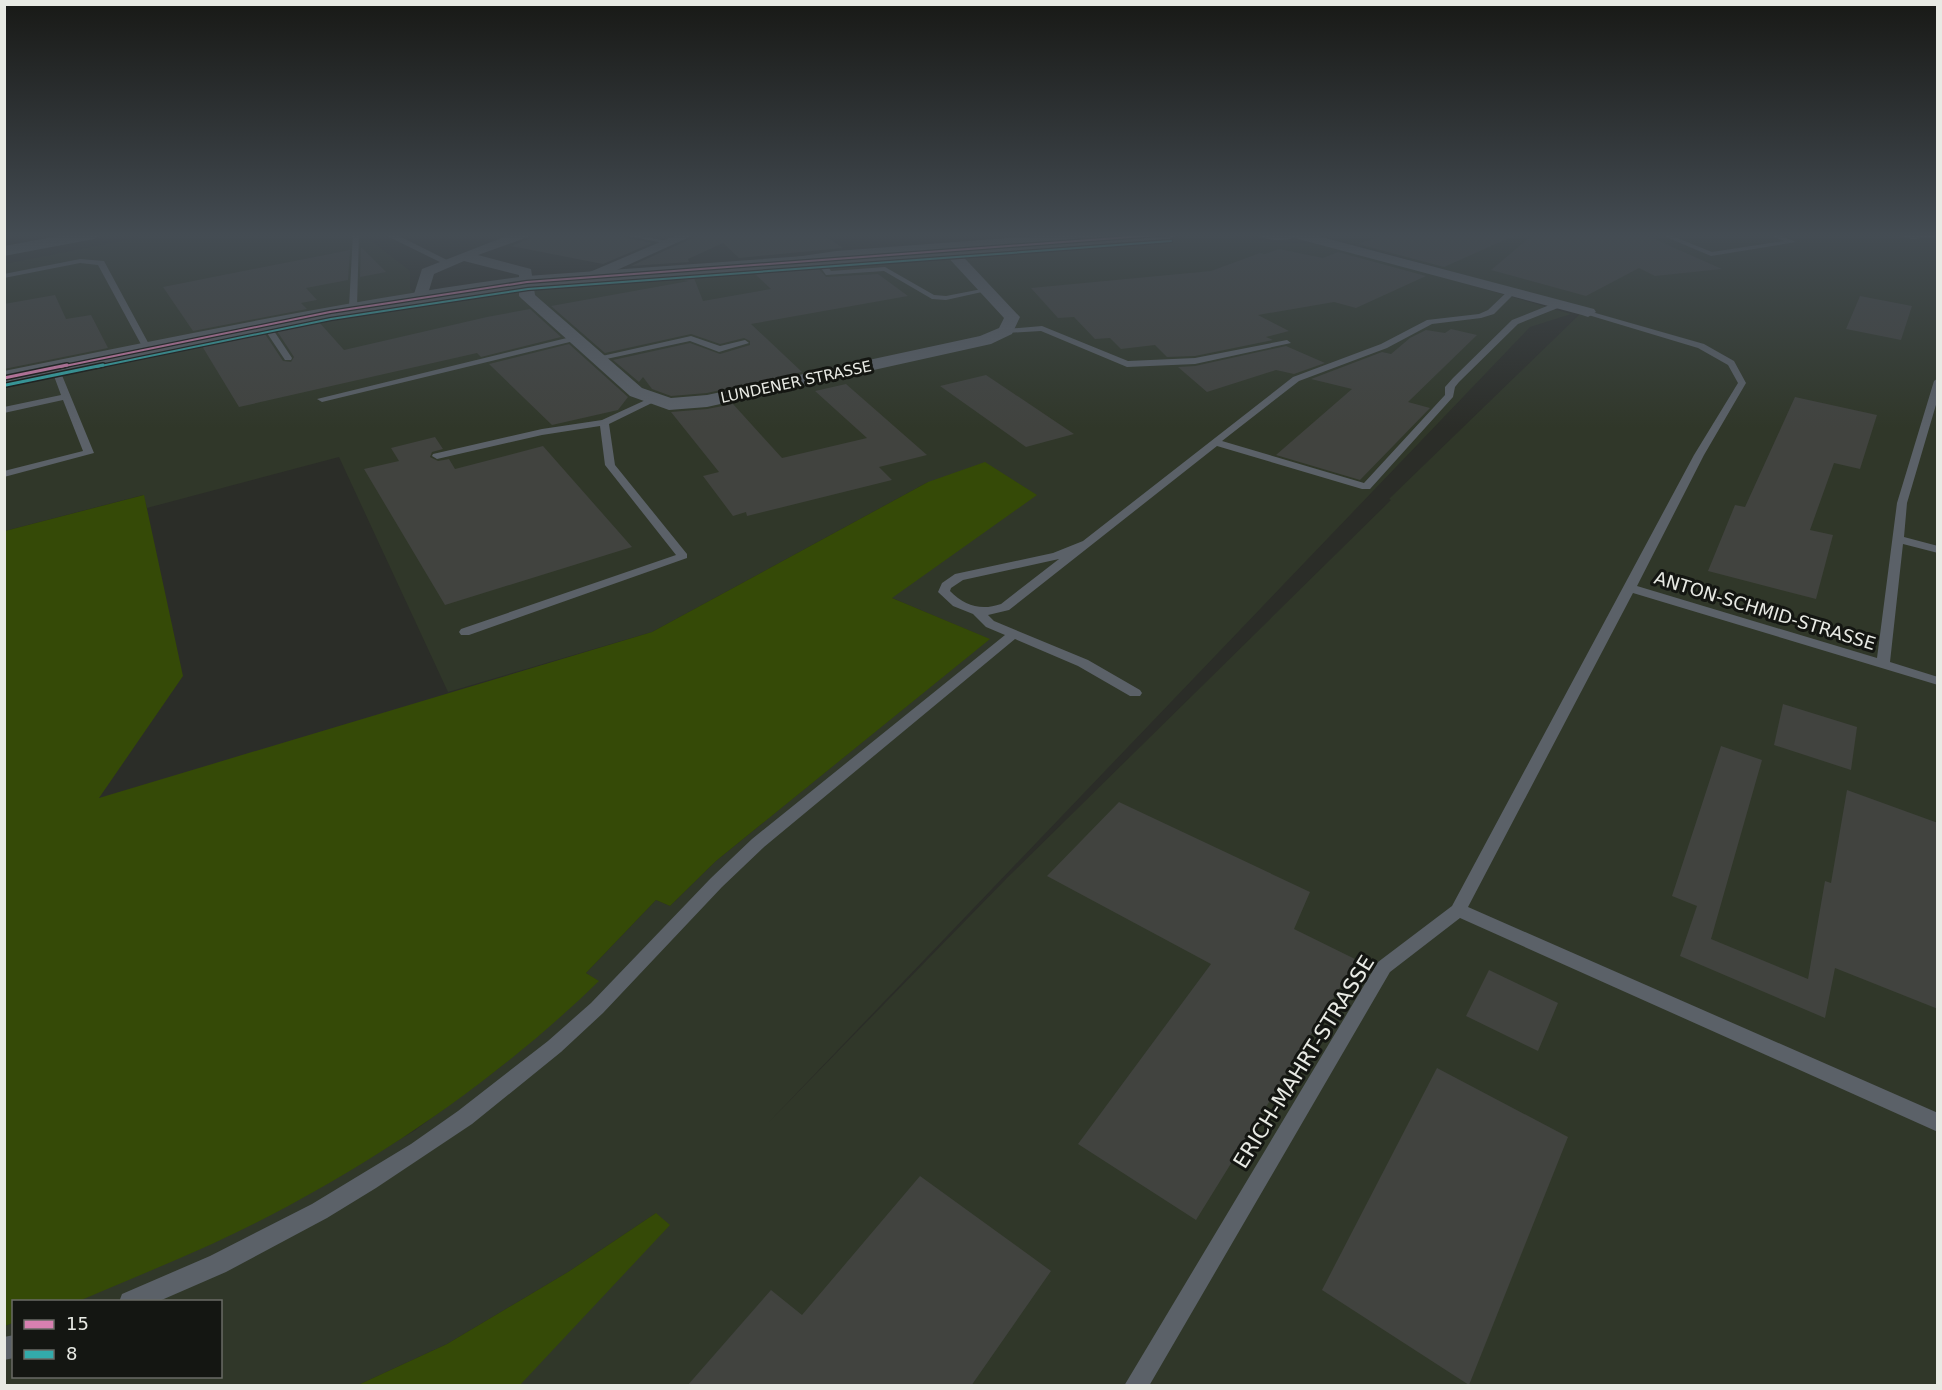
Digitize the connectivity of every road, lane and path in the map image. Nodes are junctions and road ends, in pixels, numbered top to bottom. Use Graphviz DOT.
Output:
graph roads {
  1 [pos="120,299"];
  2 [pos="353,299"];
  3 [pos="396,299"];
  4 [pos="530,299"];
  5 [pos="995,299"];
  6 [pos="1505,299"];
  7 [pos="1539,299"];
  8 [pos="1560,304"];
  9 [pos="353,307"];
  10 [pos="1588,312"];
  11 [pos="265,324"];
  12 [pos="1006,331"];
  13 [pos="574,338"];
  14 [pos="1287,342"];
  15 [pos="745,343"];
  16 [pos="147,348"];
  17 [pos="288,358"];
  18 [pos="597,358"];
  19 [pos="55,368"];
  20 [pos="4,378"];
  21 [pos="1938,381"];
  22 [pos="65,397"];
  23 [pos="322,399"];
  24 [pos="653,400"];
  25 [pos="4,410"];
  26 [pos="604,423"];
  27 [pos="1214,442"];
  28 [pos="436,456"];
  29 [pos="4,474"];
  30 [pos="1898,539"];
  31 [pos="1082,544"];
  32 [pos="1938,550"];
  33 [pos="1630,588"];
  34 [pos="978,612"];
  35 [pos="465,632"];
  36 [pos="1014,634"];
  37 [pos="1883,664"];
  38 [pos="1938,681"];
  39 [pos="1135,693"];
  40 [pos="1458,910"];
  41 [pos="1938,1123"];
  42 [pos="135,1300"];
  43 [pos="1136,1386"];
  1 -- 16 [label="lane"];
  2 -- 9 [label="lane"];
  3 -- 9 [label="street"];
  4 -- 13 [label="street, LUNDENER STRASSE"];
  5 -- 12 [label="street"];
  6 -- 27 [label="lane"];
  7 -- 8 [label="street"];
  8 -- 10 [label="street"];
  8 -- 27 [label="lane"];
  9 -- 11 [label="street"];
  10 -- 33 [label="lane, ANTON-SCHMID-STRASSE"];
  11 -- 16 [label="street"];
  11 -- 17 [label="lane"];
  12 -- 14 [label="lane"];
  12 -- 24 [label="street, LUNDENER STRASSE"];
  13 -- 18 [label="street, LUNDENER STRASSE"];
  13 -- 23 [label="lane"];
  15 -- 18 [label="lane"];
  16 -- 19 [label="street"];
  18 -- 24 [label="street, LUNDENER STRASSE"];
  19 -- 20 [label="street"];
  19 -- 22 [label="lane"];
  21 -- 30 [label="lane"];
  22 -- 25 [label="lane"];
  22 -- 29 [label="lane"];
  24 -- 26 [label="lane"];
  26 -- 28 [label="lane"];
  26 -- 35 [label="lane"];
  27 -- 31 [label="lane"];
  30 -- 32 [label="lane"];
  30 -- 37 [label="lane"];
  31 -- 34 [label="lane"];
  31 -- 34 [label="lane"];
  33 -- 37 [label="lane, ANTON-SCHMID-STRASSE"];
  33 -- 40 [label="lane, ERICH-MAHRT-STRASSE"];
  34 -- 36 [label="lane"];
  36 -- 39 [label="lane"];
  36 -- 42 [label="lane"];
  37 -- 38 [label="lane, ANTON-SCHMID-STRASSE"];
  40 -- 41 [label="lane"];
  40 -- 43 [label="lane, ERICH-MAHRT-STRASSE"];
}
